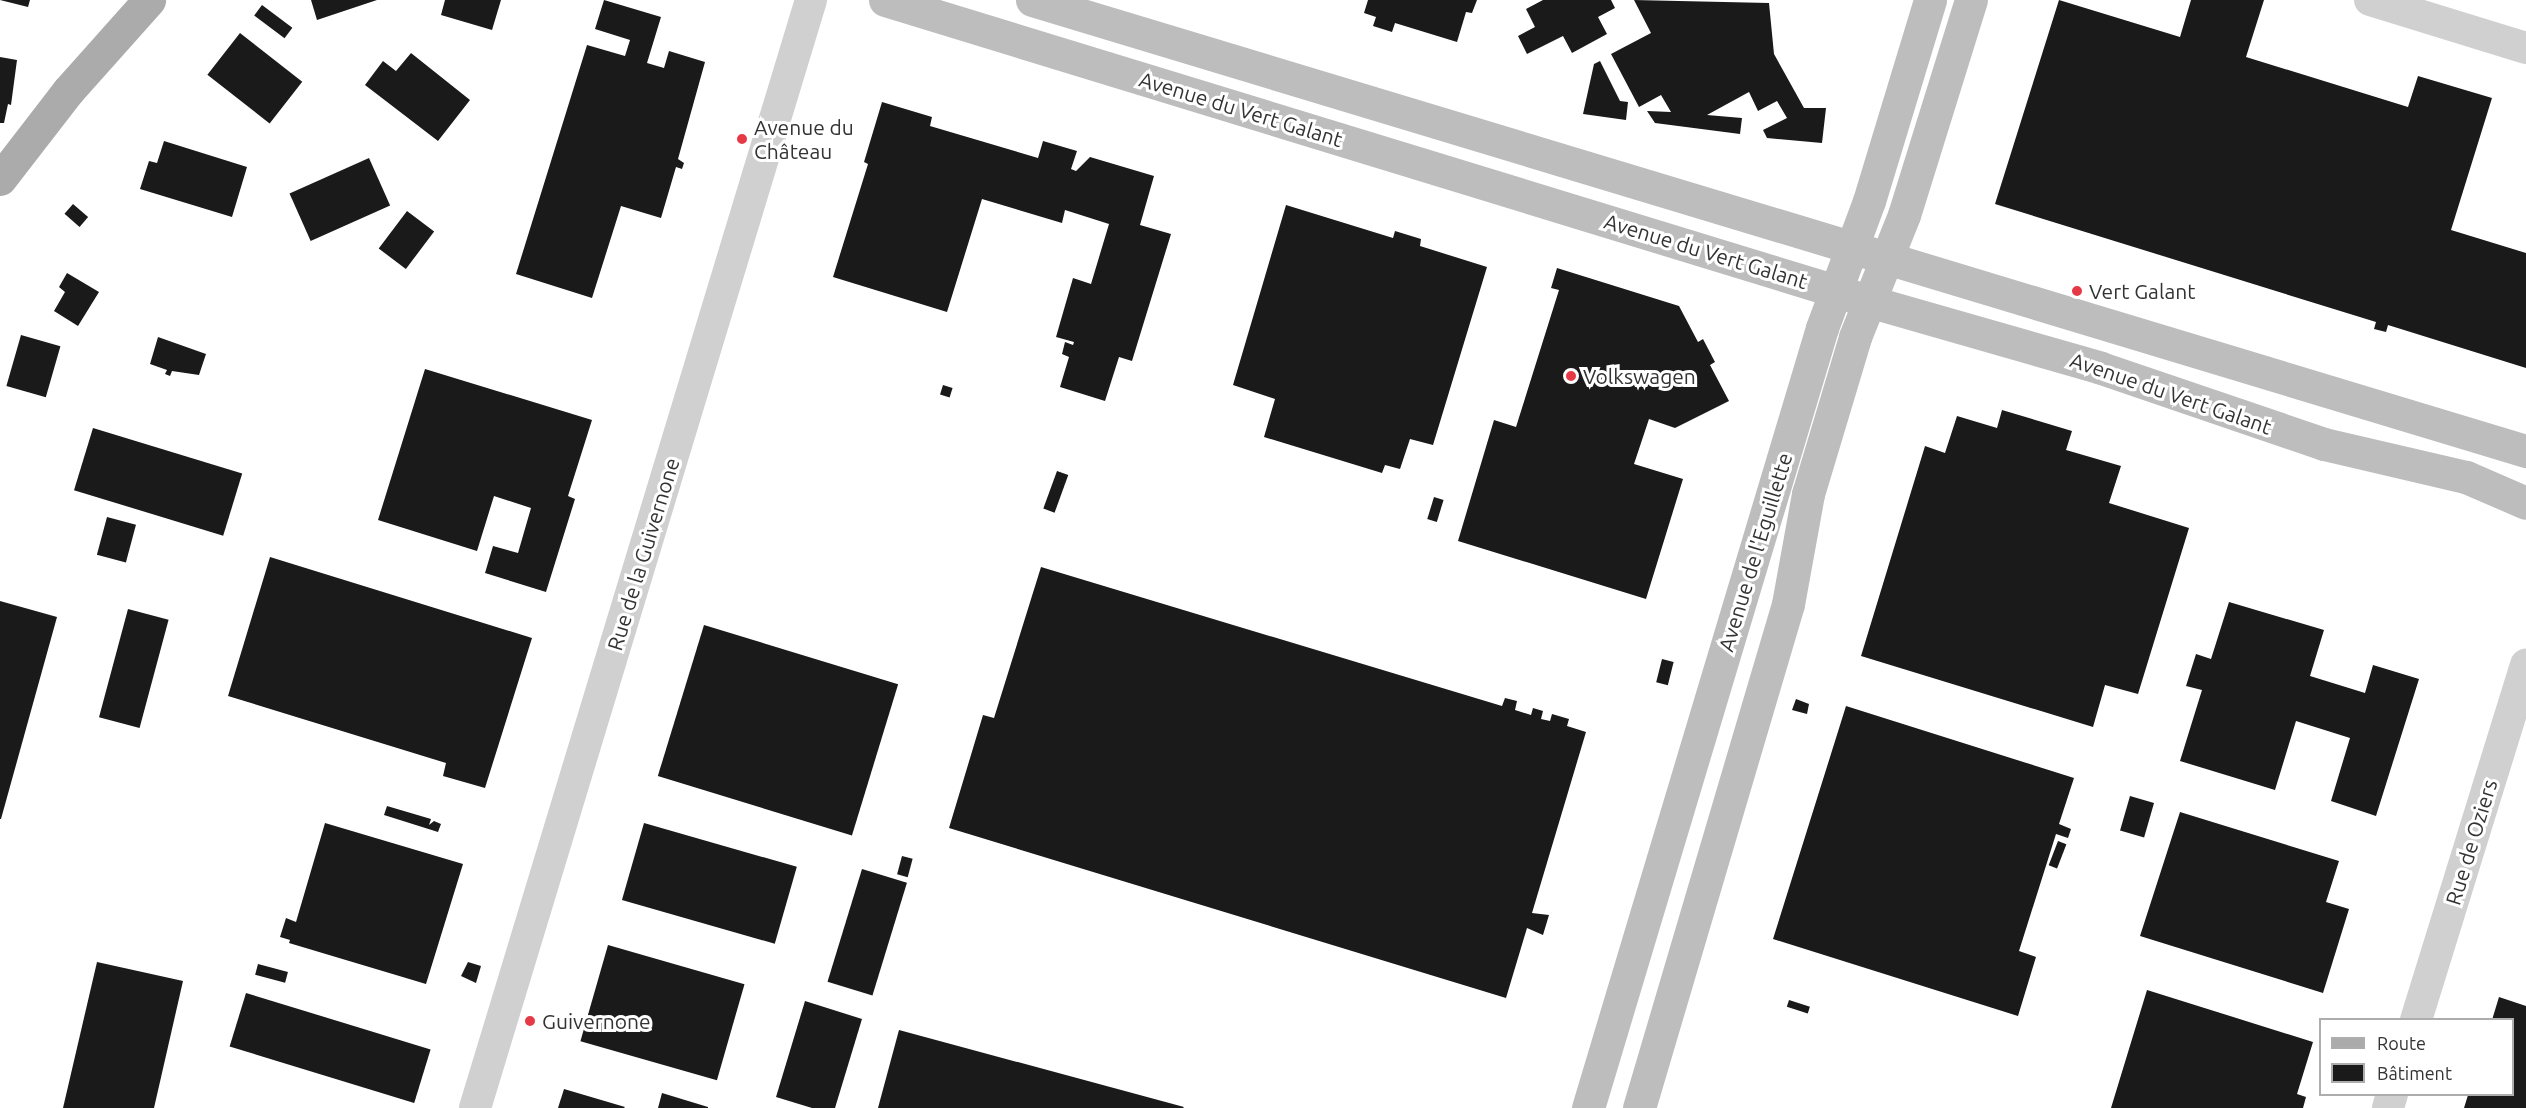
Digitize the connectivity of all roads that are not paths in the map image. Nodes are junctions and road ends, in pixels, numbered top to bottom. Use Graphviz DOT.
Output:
graph roads {
  1 [pos="149,0"];
  2 [pos="811,0"];
  3 [pos="885,0"];
  4 [pos="1032,0"];
  5 [pos="1930,0"];
  6 [pos="1971,0"];
  7 [pos="2370,0"];
  8 [pos="2526,48"];
  9 [pos="0,179"];
  10 [pos="1852,249"];
  11 [pos="1888,260"];
  12 [pos="1835,291"];
  13 [pos="1868,301"];
  14 [pos="2526,451"];
  15 [pos="2526,503"];
  16 [pos="2526,665"];
  17 [pos="2417,1018"];
  18 [pos="475,1108"];
  19 [pos="1588,1108"];
  20 [pos="1639,1108"];
  1 -- 9 [label="main road"];
  2 -- 18 [label="street, Rue de la Guivernone"];
  3 -- 12 [label="street, Avenue du Vert Galant"];
  4 -- 10 [label="street, Avenue du Vert Galant"];
  5 -- 10 [label="street, Avenue de l'Eguillette"];
  6 -- 11 [label="street, Avenue de l'Eguillette"];
  7 -- 8 [label="street"];
  10 -- 11 [label="street, Avenue du Vert Galant"];
  10 -- 12 [label="street, Avenue de l'Eguillette"];
  11 -- 13 [label="street, Avenue de l'Eguillette"];
  11 -- 14 [label="street, Avenue du Vert Galant"];
  12 -- 13 [label="street, Avenue du Vert Galant"];
  12 -- 19 [label="street, Avenue de l'Eguillette"];
  13 -- 15 [label="street, Avenue du Vert Galant"];
  13 -- 20 [label="street, Avenue de l'Eguillette"];
  16 -- 17 [label="street, Rue de Oziers"];
}
